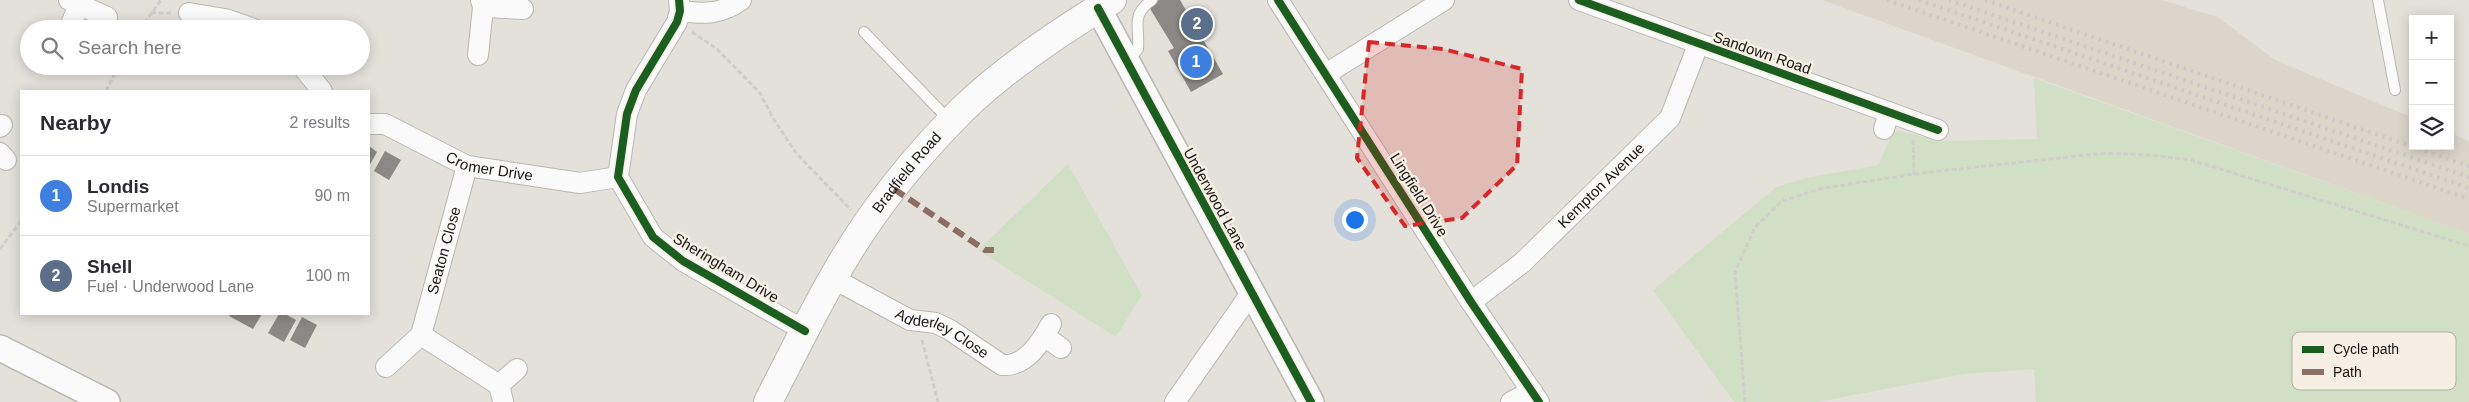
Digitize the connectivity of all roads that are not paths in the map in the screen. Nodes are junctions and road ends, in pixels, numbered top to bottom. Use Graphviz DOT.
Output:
graph roads {
  1 [pos="741,0"];
  2 [pos="1152,0"];
  3 [pos="1278,0"];
  4 [pos="1444,0"];
  5 [pos="1579,0"];
  6 [pos="2378,0"];
  7 [pos="74,2"];
  8 [pos="482,4"];
  9 [pos="1105,4"];
  10 [pos="523,9"];
  11 [pos="679,11"];
  12 [pos="188,13"];
  13 [pos="107,17"];
  14 [pos="72,20"];
  15 [pos="229,20"];
  16 [pos="864,32"];
  17 [pos="1698,45"];
  18 [pos="478,55"];
  19 [pos="1125,62"];
  20 [pos="1326,74"];
  21 [pos="309,75"];
  22 [pos="321,90"];
  23 [pos="2395,90"];
  24 [pos="952,122"];
  25 [pos="370,124"];
  26 [pos="1938,130"];
  27 [pos="467,166"];
  28 [pos="618,178"];
  29 [pos="832,278"];
  30 [pos="1251,294"];
  31 [pos="1471,302"];
  32 [pos="805,331"];
  33 [pos="421,335"];
  34 [pos="0,348"];
  35 [pos="1061,348"];
  36 [pos="386,368"];
  37 [pos="517,369"];
  38 [pos="501,393"];
  39 [pos="1536,397"];
  40 [pos="107,402"];
  41 [pos="768,402"];
  42 [pos="1175,402"];
  43 [pos="1310,402"];
  44 [pos="1511,402"];
  1 -- 11 [label="street"];
  2 -- 19 [label="lane"];
  3 -- 20 [label="street, Lingfield Drive"];
  4 -- 20 [label="street"];
  5 -- 17 [label="street, Sandown Road"];
  6 -- 23 [label="lane"];
  7 -- 13 [label="street"];
  7 -- 14 [label="street"];
  8 -- 10 [label="street"];
  8 -- 18 [label="street"];
  9 -- 19 [label="street, Underwood Lane"];
  9 -- 24 [label="main road, Bradfield Road"];
  11 -- 28 [label="street"];
  12 -- 15 [label="street"];
  16 -- 24 [label="lane"];
  17 -- 26 [label="street, Sandown Road"];
  17 -- 31 [label="street, Kempton Avenue"];
  19 -- 30 [label="street, Underwood Lane"];
  20 -- 31 [label="street, Lingfield Drive"];
  21 -- 22 [label="street"];
  24 -- 29 [label="main road, Bradfield Road"];
  25 -- 27 [label="street, Cromer Drive"];
  27 -- 28 [label="street, Cromer Drive"];
  27 -- 33 [label="street, Seaton Close"];
  28 -- 32 [label="street, Sheringham Drive"];
  29 -- 32 [label="main road, Bradfield Road"];
  29 -- 35 [label="street, Adderley Close"];
  30 -- 42 [label="street"];
  30 -- 43 [label="street, Underwood Lane"];
  31 -- 39 [label="street, Lingfield Drive"];
  32 -- 41 [label="main road, Bradfield Road"];
  33 -- 36 [label="street"];
  33 -- 38 [label="street"];
  34 -- 40 [label="street"];
  37 -- 38 [label="street"];
  39 -- 44 [label="street"];
}
